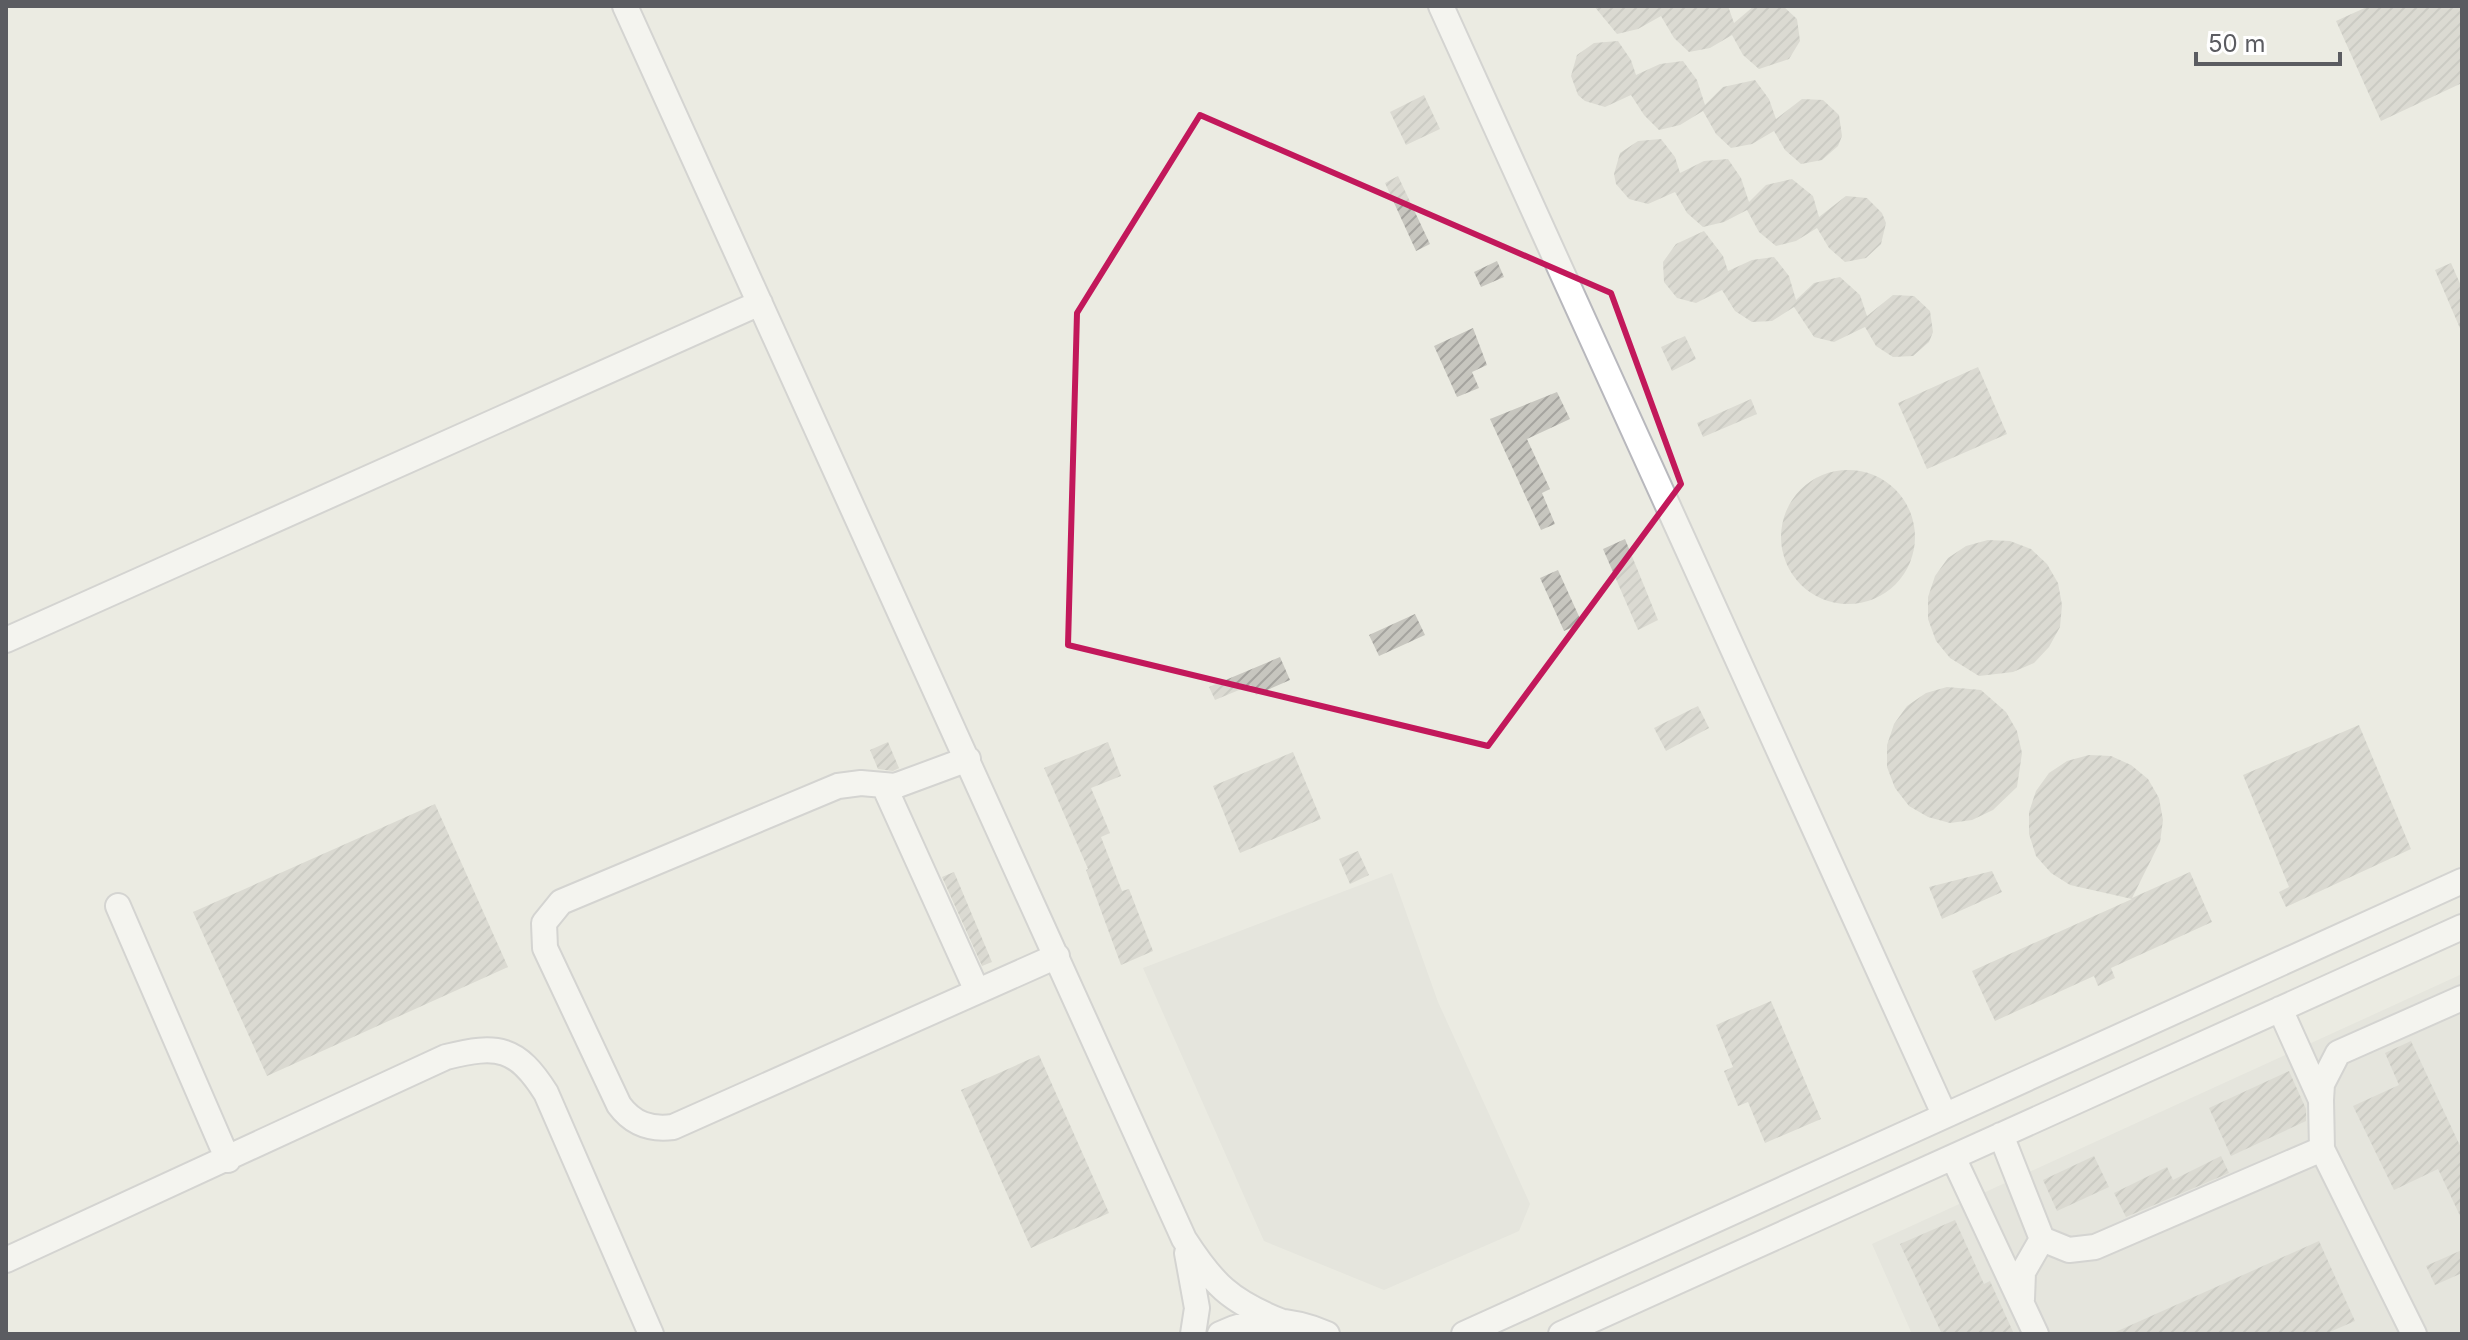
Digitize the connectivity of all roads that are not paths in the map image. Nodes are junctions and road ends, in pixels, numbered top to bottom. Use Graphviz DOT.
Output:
graph roads {
  1 [pos="625,6"];
  2 [pos="1441,6"];
  3 [pos="760,303"];
  4 [pos="6,640"];
  5 [pos="968,759"];
  6 [pos="885,788"];
  7 [pos="2462,881"];
  8 [pos="118,906"];
  9 [pos="2462,927"];
  10 [pos="1057,956"];
  11 [pos="977,991"];
  12 [pos="2462,998"];
  13 [pos="2280,1009"];
  14 [pos="2321,1100"];
  15 [pos="1944,1114"];
  16 [pos="2001,1135"];
  17 [pos="2322,1149"];
  18 [pos="1953,1157"];
  19 [pos="228,1160"];
  20 [pos="1184,1239"];
  21 [pos="2042,1239"];
  22 [pos="6,1260"];
  23 [pos="2024,1309"];
  24 [pos="1280,1321"];
  25 [pos="651,1334"];
  26 [pos="1193,1334"];
  27 [pos="1220,1334"];
  28 [pos="1327,1334"];
  29 [pos="1464,1334"];
  30 [pos="1561,1334"];
  31 [pos="2036,1334"];
  32 [pos="2414,1334"];
  1 -- 3 [label="street"];
  2 -- 15 [label="street"];
  3 -- 4 [label="street"];
  3 -- 5 [label="street"];
  5 -- 6 [label="street"];
  5 -- 10 [label="street"];
  6 -- 11 [label="street"];
  6 -- 11 [label="street"];
  7 -- 15 [label="street"];
  8 -- 19 [label="street"];
  9 -- 13 [label="street"];
  10 -- 11 [label="street"];
  10 -- 20 [label="street"];
  12 -- 14 [label="street"];
  13 -- 14 [label="street"];
  13 -- 16 [label="street"];
  14 -- 17 [label="street"];
  15 -- 29 [label="street"];
  16 -- 18 [label="street"];
  16 -- 21 [label="street"];
  17 -- 21 [label="street"];
  17 -- 32 [label="street"];
  18 -- 23 [label="street"];
  18 -- 30 [label="street"];
  19 -- 22 [label="street"];
  19 -- 25 [label="street"];
  20 -- 24 [label="street"];
  20 -- 26 [label="street"];
  21 -- 23 [label="street"];
  23 -- 31 [label="street"];
  24 -- 27 [label="street"];
  24 -- 28 [label="street"];
}
